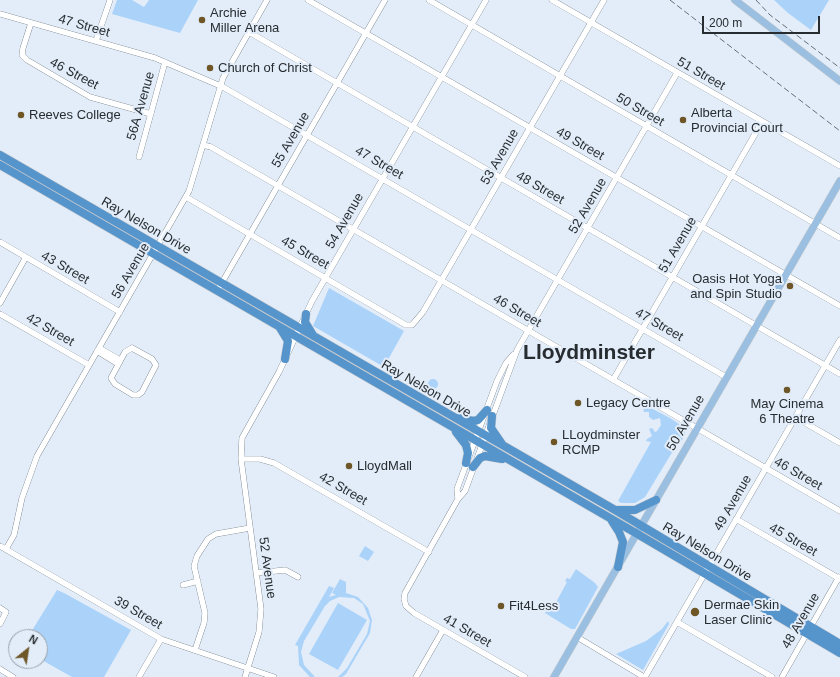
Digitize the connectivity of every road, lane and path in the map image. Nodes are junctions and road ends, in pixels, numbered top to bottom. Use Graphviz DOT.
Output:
graph roads {
  1 [pos="110,0"];
  2 [pos="267,0"];
  3 [pos="308,0"];
  4 [pos="385,0"];
  5 [pos="429,0"];
  6 [pos="486,0"];
  7 [pos="552,0"];
  8 [pos="604,0"];
  9 [pos="735,0"];
  10 [pos="0,14"];
  11 [pos="590,22"];
  12 [pos="31,23"];
  13 [pos="472,25"];
  14 [pos="249,32"];
  15 [pos="366,33"];
  16 [pos="96,41"];
  17 [pos="166,62"];
  18 [pos="677,72"];
  19 [pos="559,76"];
  20 [pos="442,77"];
  21 [pos="840,81"];
  22 [pos="337,83"];
  23 [pos="220,85"];
  24 [pos="151,114"];
  25 [pos="762,122"];
  26 [pos="647,126"];
  27 [pos="412,127"];
  28 [pos="530,128"];
  29 [pos="307,134"];
  30 [pos="203,145"];
  31 [pos="0,155"];
  32 [pos="139,157"];
  33 [pos="0,165"];
  34 [pos="840,166"];
  35 [pos="731,175"];
  36 [pos="383,178"];
  37 [pos="500,178"];
  38 [pos="617,178"];
  39 [pos="840,181"];
  40 [pos="278,186"];
  41 [pos="186,197"];
  42 [pos="815,224"];
  43 [pos="702,227"];
  44 [pos="588,228"];
  45 [pos="353,229"];
  46 [pos="471,229"];
  47 [pos="250,234"];
  48 [pos="840,238"];
  49 [pos="0,242"];
  50 [pos="155,250"];
  51 [pos="26,257"];
  52 [pos="785,275"];
  53 [pos="672,277"];
  54 [pos="325,278"];
  55 [pos="441,280"];
  56 [pos="558,280"];
  57 [pos="219,287"];
  58 [pos="0,303"];
  59 [pos="840,306"];
  60 [pos="120,312"];
  61 [pos="0,314"];
  62 [pos="306,314"];
  63 [pos="414,325"];
  64 [pos="278,326"];
  65 [pos="756,326"];
  66 [pos="643,329"];
  67 [pos="529,330"];
  68 [pos="297,332"];
  69 [pos="315,337"];
  70 [pos="840,340"];
  71 [pos="98,350"];
  72 [pos="285,359"];
  73 [pos="119,362"];
  74 [pos="89,365"];
  75 [pos="825,365"];
  76 [pos="840,374"];
  77 [pos="726,377"];
  78 [pos="613,380"];
  79 [pos="414,410"];
  80 [pos="425,411"];
  81 [pos="489,413"];
  82 [pos="448,415"];
  83 [pos="795,417"];
  84 [pos="448,425"];
  85 [pos="697,428"];
  86 [pos="480,438"];
  87 [pos="840,443"];
  88 [pos="507,449"];
  89 [pos="241,459"];
  90 [pos="512,462"];
  91 [pos="470,465"];
  92 [pos="766,468"];
  93 [pos="458,499"];
  94 [pos="656,500"];
  95 [pos="615,510"];
  96 [pos="840,511"];
  97 [pos="610,518"];
  98 [pos="736,519"];
  99 [pos="641,526"];
  100 [pos="250,528"];
  101 [pos="637,534"];
  102 [pos="0,546"];
  103 [pos="6,549"];
  104 [pos="429,552"];
  105 [pos="618,567"];
  106 [pos="706,570"];
  107 [pos="257,573"];
  108 [pos="298,577"];
  109 [pos="840,578"];
  110 [pos="198,581"];
  111 [pos="183,585"];
  112 [pos="404,599"];
  113 [pos="1,608"];
  114 [pos="677,622"];
  115 [pos="0,624"];
  116 [pos="444,630"];
  117 [pos="809,630"];
  118 [pos="577,637"];
  119 [pos="161,639"];
  120 [pos="840,644"];
  121 [pos="195,650"];
  122 [pos="840,653"];
  123 [pos="248,668"];
  124 [pos="0,669"];
  125 [pos="13,677"];
  126 [pos="139,677"];
  127 [pos="245,677"];
  128 [pos="274,677"];
  129 [pos="416,677"];
  130 [pos="525,677"];
  131 [pos="554,677"];
  132 [pos="645,677"];
  133 [pos="772,677"];
  134 [pos="782,677"];
  1 -- 16 [label="street"];
  2 -- 14 [label="street, 56 Avenue"];
  3 -- 15 [label="street, 49 Street"];
  4 -- 15 [label="street, 55 Avenue"];
  5 -- 13 [label="street, 50 Street"];
  6 -- 13 [label="street, 54 Avenue"];
  7 -- 11 [label="street, 51 Street"];
  8 -- 11 [label="street, 53 Avenue"];
  9 -- 21 [label="main road"];
  10 -- 12 [label="street, 47 Street"];
  11 -- 18 [label="street, 51 Street"];
  11 -- 19 [label="street, 53 Avenue"];
  12 -- 16 [label="street, 47 Street"];
  12 -- 24 [label="street, 46 Street"];
  13 -- 19 [label="street, 50 Street"];
  13 -- 20 [label="street, 54 Avenue"];
  14 -- 22 [label="street, 48 Street"];
  14 -- 23 [label="street, 56 Avenue"];
  15 -- 20 [label="street, 49 Street"];
  15 -- 22 [label="street, 55 Avenue"];
  16 -- 17 [label="street, 47 Street"];
  17 -- 23 [label="street, 47 Street"];
  17 -- 24 [label="street, 56A Avenue"];
  18 -- 25 [label="street, 51 Street"];
  18 -- 26 [label="street, 52 Avenue"];
  19 -- 26 [label="street, 50 Street"];
  19 -- 28 [label="street, 53 Avenue"];
  20 -- 27 [label="street, 54 Avenue"];
  20 -- 28 [label="street, 49 Street"];
  22 -- 27 [label="street, 48 Street"];
  22 -- 29 [label="street, 55 Avenue"];
  23 -- 29 [label="street, 47 Street"];
  23 -- 30 [label="street, 56 Avenue"];
  24 -- 32 [label="street, 56A Avenue"];
  25 -- 34 [label="street, 51 Street"];
  25 -- 35 [label="street, 51 Avenue"];
  26 -- 35 [label="street, 50 Street"];
  26 -- 38 [label="street, 52 Avenue"];
  27 -- 36 [label="street, 54 Avenue"];
  27 -- 37 [label="street, 48 Street"];
  28 -- 37 [label="street, 53 Avenue"];
  28 -- 38 [label="street, 49 Street"];
  29 -- 36 [label="street, 47 Street"];
  29 -- 40 [label="street, 55 Avenue"];
  30 -- 40 [label="street, 46 Street"];
  30 -- 41 [label="street, 56 Avenue"];
  31 -- 50 [label="highway, Ray Nelson Drive"];
  33 -- 50 [label="highway, Ray Nelson Drive"];
  35 -- 42 [label="street, 50 Street"];
  35 -- 43 [label="street, 51 Avenue"];
  36 -- 45 [label="street, 54 Avenue"];
  36 -- 46 [label="street, 47 Street"];
  37 -- 44 [label="street, 48 Street"];
  37 -- 46 [label="street, 53 Avenue"];
  38 -- 43 [label="street, 49 Street"];
  38 -- 44 [label="street, 52 Avenue"];
  39 -- 42 [label="main road, 50 Avenue"];
  40 -- 45 [label="street, 46 Street"];
  40 -- 47 [label="street, 55 Avenue"];
  41 -- 47 [label="street, 45 Street"];
  41 -- 50 [label="street, 56 Avenue"];
  42 -- 48 [label="street, 50 Street"];
  42 -- 52 [label="main road, 50 Avenue"];
  43 -- 52 [label="street, 49 Street"];
  43 -- 53 [label="street, 51 Avenue"];
  44 -- 53 [label="street, 48 Street"];
  44 -- 56 [label="street, 52 Avenue"];
  45 -- 54 [label="street, 54 Avenue"];
  45 -- 55 [label="street, 46 Street"];
  46 -- 55 [label="street, 53 Avenue"];
  46 -- 56 [label="street, 47 Street"];
  47 -- 54 [label="street, 45 Street"];
  47 -- 57 [label="street, 55 Avenue"];
  49 -- 51 [label="street, 43 Street"];
  50 -- 57 [label="highway, Ray Nelson Drive"];
  50 -- 60 [label="street, 56 Avenue"];
  51 -- 58 [label="street"];
  51 -- 60 [label="street, 43 Street"];
  52 -- 59 [label="street, 49 Street"];
  52 -- 65 [label="main road, 50 Avenue"];
  53 -- 65 [label="street, 48 Street"];
  53 -- 66 [label="street, 51 Avenue"];
  54 -- 62 [label="street, 54 Avenue"];
  54 -- 63 [label="street, 45 Street"];
  55 -- 63 [label="street, 53 Avenue"];
  55 -- 67 [label="street, 46 Street"];
  56 -- 66 [label="street, 47 Street"];
  56 -- 67 [label="street, 52 Avenue"];
  57 -- 64 [label="highway, Ray Nelson Drive"];
  57 -- 68 [label="highway, Ray Nelson Drive"];
  60 -- 71 [label="street, 56 Avenue"];
  61 -- 74 [label="street, 42 Street"];
  62 -- 68 [label="street, 54 Avenue"];
  62 -- 69 [label="highway"];
  64 -- 68 [label="highway, Ray Nelson Drive"];
  64 -- 72 [label="highway"];
  65 -- 75 [label="street, 48 Street"];
  65 -- 77 [label="main road, 50 Avenue"];
  66 -- 77 [label="street, 47 Street"];
  66 -- 78 [label="street, 51 Avenue"];
  67 -- 78 [label="street, 46 Street"];
  67 -- 81 [label="street, 52 Avenue"];
  68 -- 69 [label="highway, Ray Nelson Drive"];
  68 -- 72 [label="street, 54 Avenue"];
  68 -- 80 [label="highway, Ray Nelson Drive"];
  69 -- 82 [label="highway, Ray Nelson Drive"];
  70 -- 75 [label="street, 49 Avenue"];
  71 -- 73 [label="street"];
  71 -- 74 [label="street, 56 Avenue"];
  72 -- 89 [label="street, 54 Avenue"];
  73 -- 73 [label="street"];
  74 -- 103 [label="street, 56 Avenue"];
  75 -- 76 [label="street, 48 Street"];
  75 -- 83 [label="street, 49 Avenue"];
  77 -- 85 [label="main road, 50 Avenue"];
  78 -- 85 [label="street, 46 Street"];
  79 -- 80 [label="highway"];
  80 -- 84 [label="highway, Ray Nelson Drive"];
  81 -- 82 [label="highway"];
  81 -- 86 [label="street, 52 Avenue"];
  81 -- 88 [label="highway"];
  82 -- 86 [label="highway, Ray Nelson Drive"];
  83 -- 87 [label="street"];
  83 -- 92 [label="street, 49 Avenue"];
  84 -- 86 [label="highway, Ray Nelson Drive"];
  84 -- 91 [label="highway"];
  85 -- 92 [label="street, 46 Street"];
  85 -- 94 [label="main road, 50 Avenue"];
  86 -- 88 [label="highway, Ray Nelson Drive"];
  86 -- 90 [label="highway, Ray Nelson Drive"];
  86 -- 91 [label="street, 52 Avenue"];
  88 -- 95 [label="highway, Ray Nelson Drive"];
  89 -- 100 [label="street, 52 Avenue"];
  89 -- 104 [label="street, 42 Street"];
  90 -- 91 [label="highway"];
  90 -- 97 [label="highway, Ray Nelson Drive"];
  91 -- 93 [label="street, 52 Avenue"];
  91 -- 93 [label="street, 52 Avenue"];
  92 -- 96 [label="street, 46 Street"];
  92 -- 98 [label="street, 49 Avenue"];
  93 -- 104 [label="street, 52 Avenue"];
  94 -- 95 [label="highway"];
  94 -- 99 [label="main road, 50 Avenue"];
  95 -- 99 [label="highway, Ray Nelson Drive"];
  97 -- 101 [label="highway, Ray Nelson Drive"];
  97 -- 105 [label="highway"];
  98 -- 106 [label="street, 49 Avenue"];
  98 -- 109 [label="street, 45 Street"];
  99 -- 101 [label="main road, 50 Avenue"];
  99 -- 106 [label="highway, Ray Nelson Drive"];
  100 -- 107 [label="street, 52 Avenue"];
  100 -- 110 [label="street"];
  101 -- 105 [label="main road, 50 Avenue"];
  101 -- 106 [label="highway, Ray Nelson Drive"];
  102 -- 103 [label="street, 39 Street"];
  103 -- 119 [label="street, 39 Street"];
  104 -- 112 [label="street, 52 Avenue"];
  105 -- 118 [label="main road, 50 Avenue"];
  106 -- 114 [label="street, 49 Avenue"];
  106 -- 117 [label="highway, Ray Nelson Drive"];
  107 -- 108 [label="street"];
  107 -- 123 [label="street, 52 Avenue"];
  109 -- 117 [label="street, 48 Avenue"];
  110 -- 111 [label="street"];
  110 -- 121 [label="street"];
  112 -- 116 [label="street, 41 Street"];
  113 -- 115 [label="street"];
  114 -- 132 [label="street, 49 Avenue"];
  114 -- 133 [label="street"];
  116 -- 129 [label="street"];
  116 -- 130 [label="street, 41 Street"];
  117 -- 120 [label="highway, Ray Nelson Drive"];
  117 -- 122 [label="highway, Ray Nelson Drive"];
  117 -- 134 [label="street, 48 Avenue"];
  118 -- 131 [label="main road, 50 Avenue"];
  118 -- 132 [label="street"];
  119 -- 121 [label="street, 39 Street"];
  119 -- 126 [label="street"];
  121 -- 123 [label="street, 39 Street"];
  123 -- 127 [label="street, 52 Avenue"];
  123 -- 128 [label="street, 39 Street"];
  124 -- 125 [label="street"];
}
